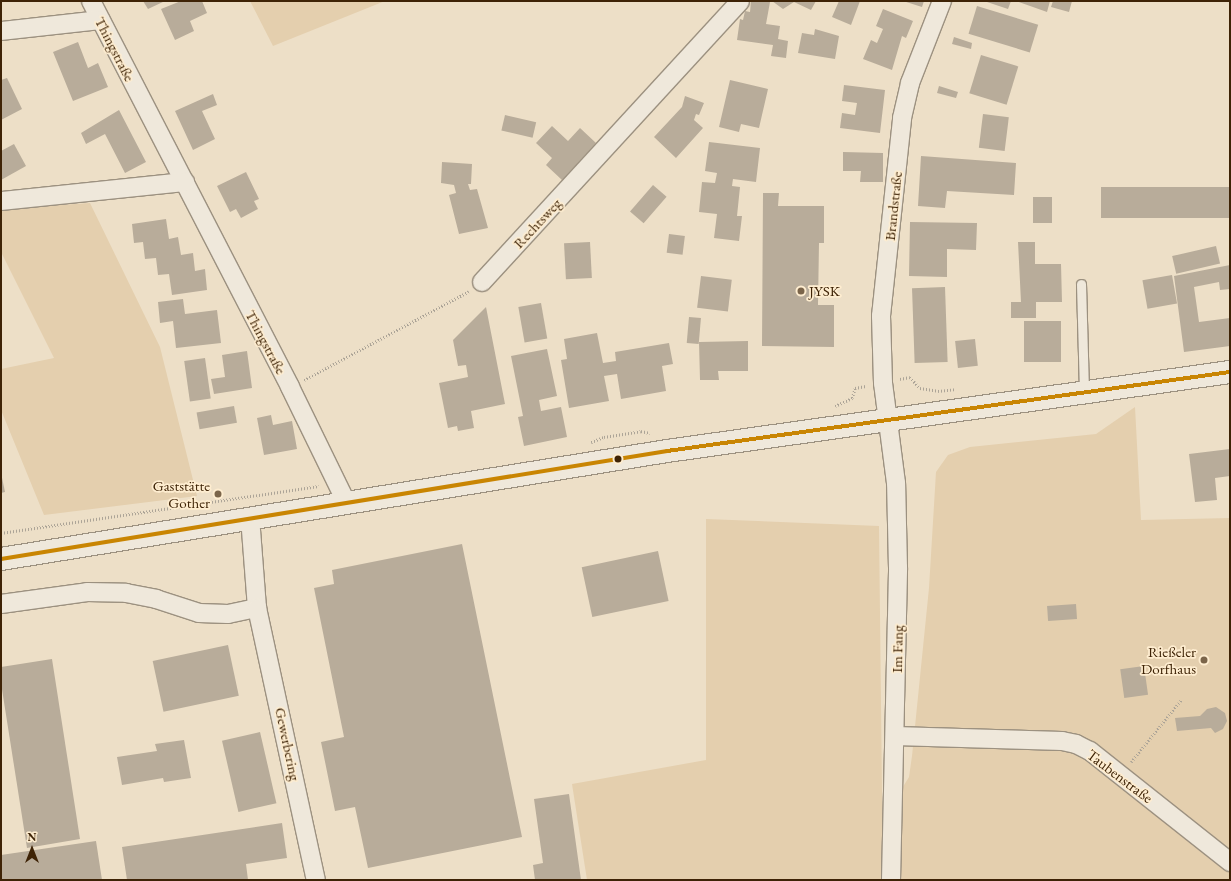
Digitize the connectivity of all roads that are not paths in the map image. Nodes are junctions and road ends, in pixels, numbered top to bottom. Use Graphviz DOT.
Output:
graph roads {
  1 [pos="91,1"];
  2 [pos="740,1"];
  3 [pos="942,1"];
  4 [pos="100,20"];
  5 [pos="1,31"];
  6 [pos="185,182"];
  7 [pos="1,201"];
  8 [pos="482,282"];
  9 [pos="1081,284"];
  10 [pos="1230,372"];
  11 [pos="1084,392"];
  12 [pos="887,418"];
  13 [pos="346,502"];
  14 [pos="250,517"];
  15 [pos="1,559"];
  16 [pos="1,604"];
  17 [pos="257,608"];
  18 [pos="895,736"];
  19 [pos="1230,862"];
  20 [pos="316,880"];
  21 [pos="891,880"];
  1 -- 4 [label="street, Thingstraße"];
  2 -- 8 [label="street, Rechtsweg"];
  3 -- 12 [label="street, Brandstraße"];
  4 -- 5 [label="street"];
  4 -- 6 [label="street, Thingstraße"];
  6 -- 7 [label="street"];
  6 -- 13 [label="street, Thingstraße"];
  9 -- 11 [label="lane"];
  10 -- 11 [label="main road"];
  11 -- 12 [label="main road"];
  12 -- 13 [label="main road"];
  12 -- 18 [label="street, Im Fang"];
  13 -- 14 [label="main road"];
  14 -- 15 [label="main road"];
  14 -- 17 [label="street, Gewerbering"];
  16 -- 17 [label="street"];
  17 -- 20 [label="street, Gewerbering"];
  18 -- 19 [label="street, Taubenstraße"];
  18 -- 21 [label="street, Im Fang"];
}
